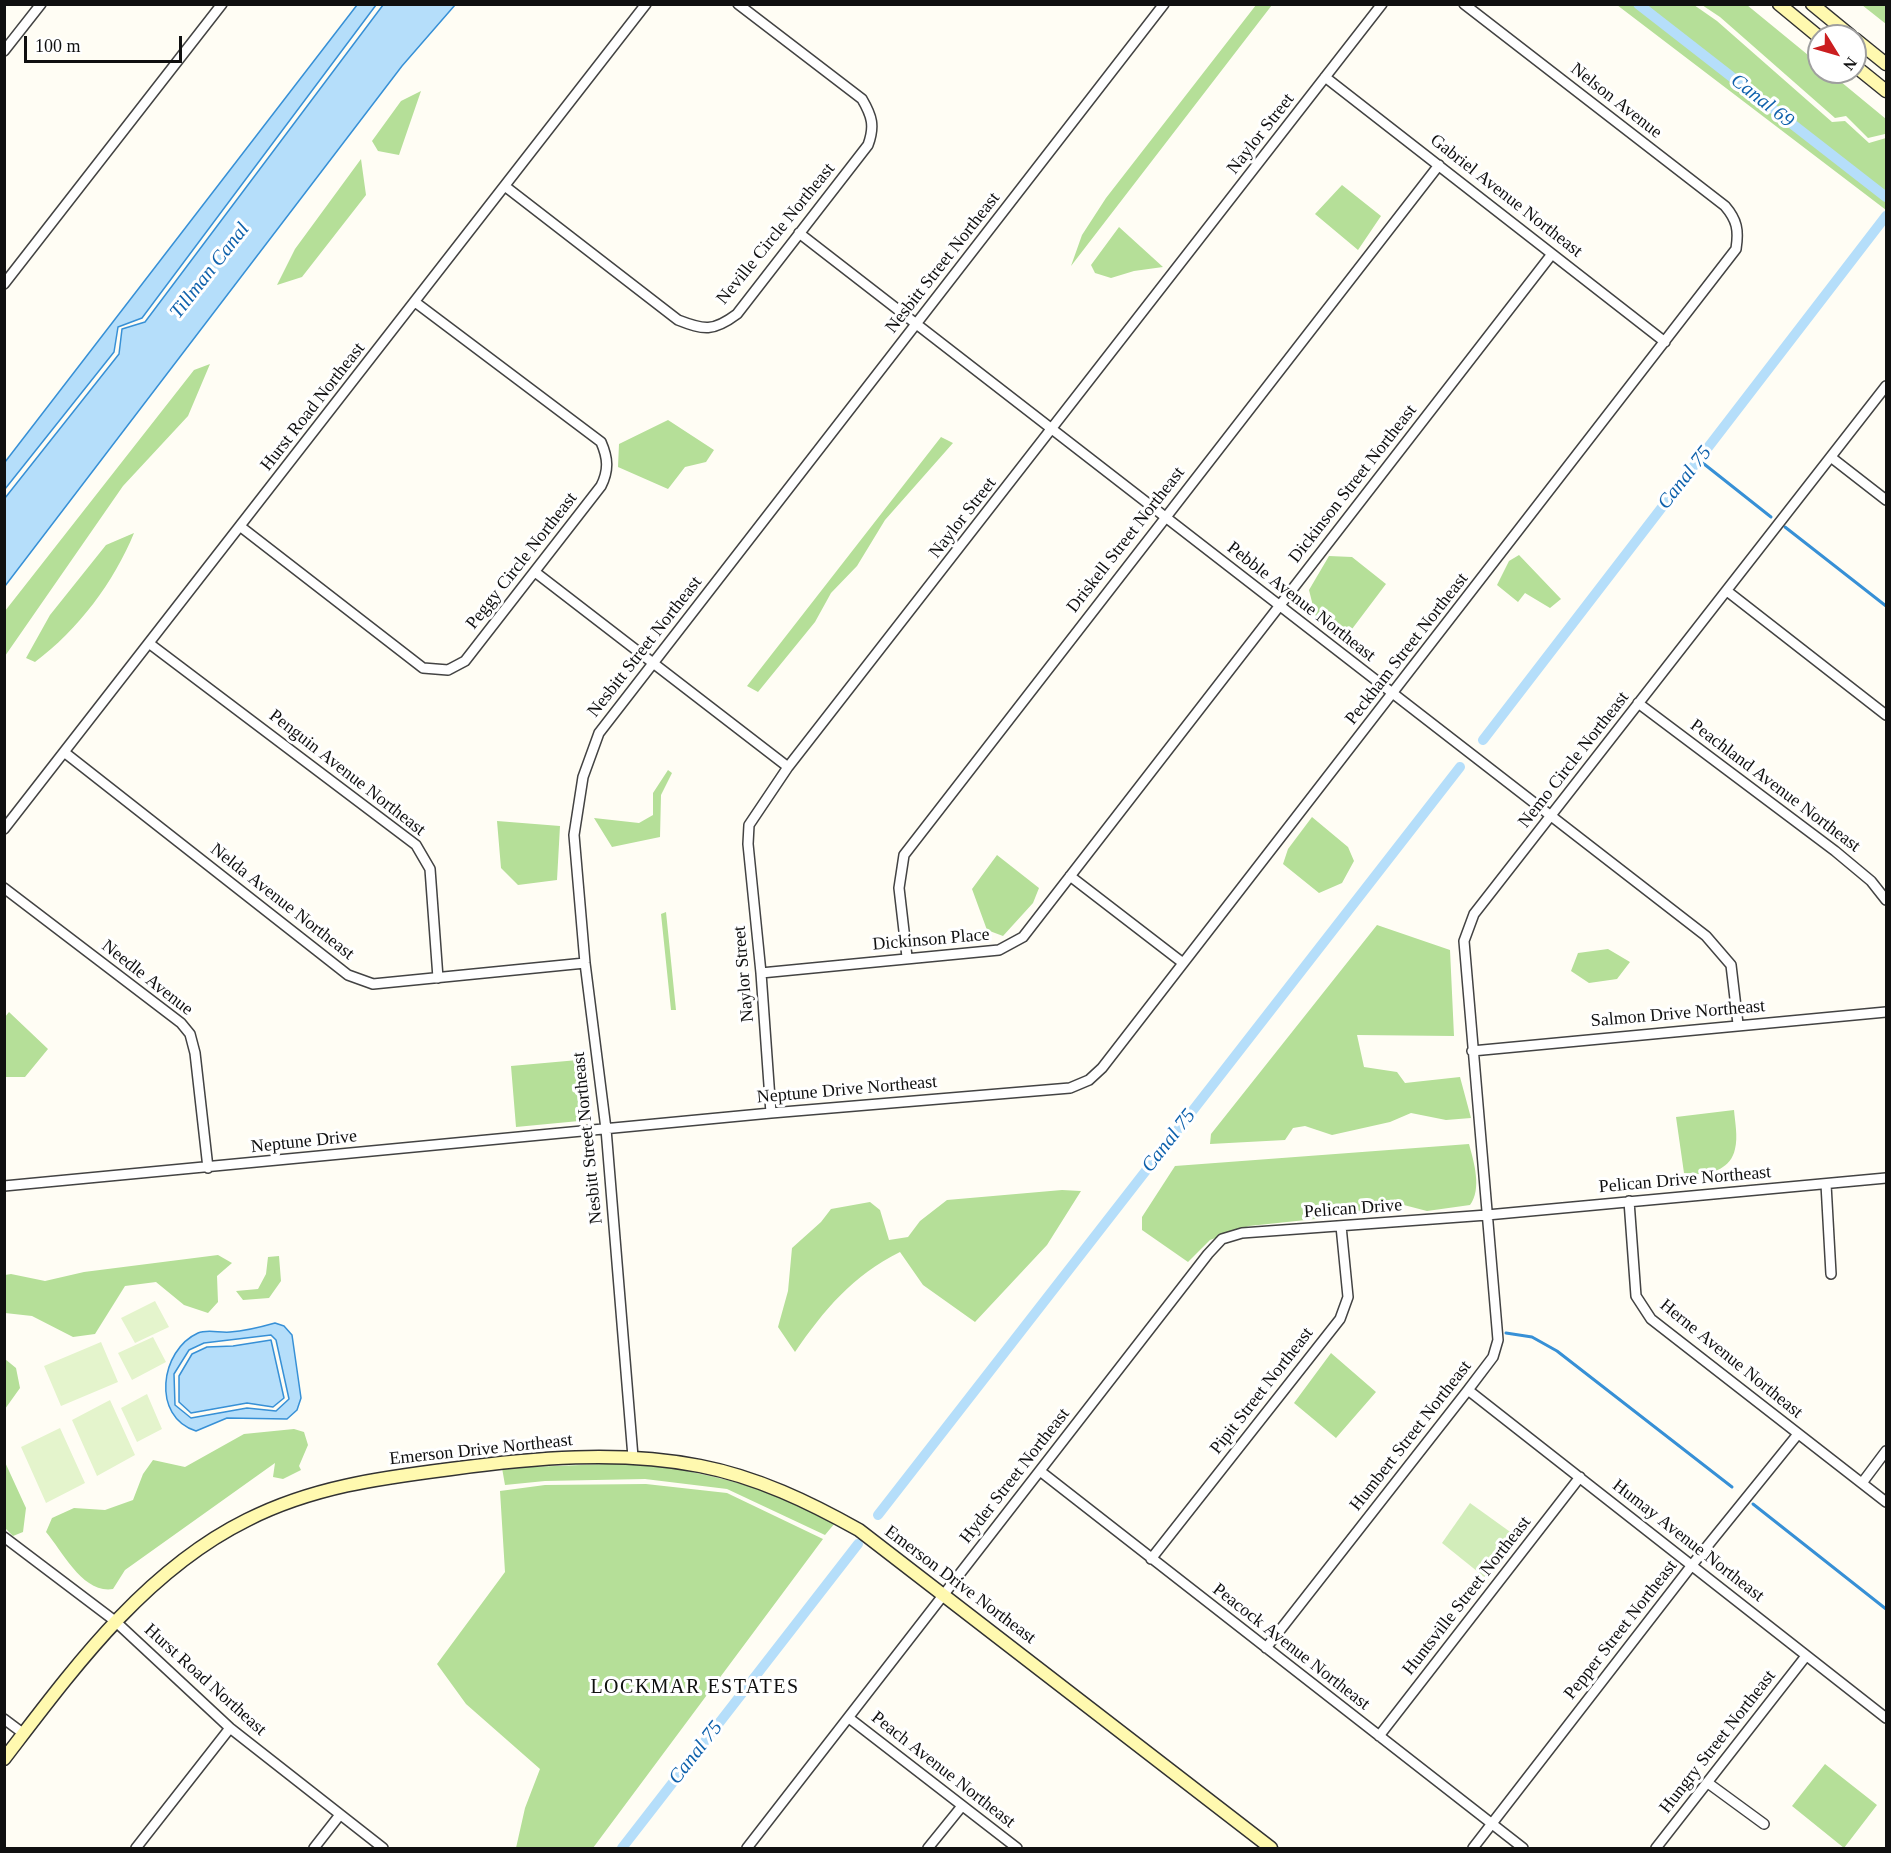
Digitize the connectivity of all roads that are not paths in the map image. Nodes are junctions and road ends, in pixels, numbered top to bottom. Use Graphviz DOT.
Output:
graph roads {
  1 [pos="41,4"];
  2 [pos="222,4"];
  3 [pos="646,4"];
  4 [pos="738,4"];
  5 [pos="1164,4"];
  6 [pos="1382,4"];
  7 [pos="1464,4"];
  8 [pos="1779,4"];
  9 [pos="1812,4"];
  10 [pos="1836,24"];
  11 [pos="1807,27"];
  12 [pos="1867,48"];
  13 [pos="4,51"];
  14 [pos="1887,64"];
  15 [pos="1867,75"];
  16 [pos="1326,77"];
  17 [pos="1887,91"];
  18 [pos="1439,165"];
  19 [pos="506,187"];
  20 [pos="800,232"];
  21 [pos="1739,232"];
  22 [pos="1552,254"];
  23 [pos="4,284"];
  24 [pos="415,302"];
  25 [pos="917,324"];
  26 [pos="1665,342"];
  27 [pos="1887,386"];
  28 [pos="1053,429"];
  29 [pos="1832,458"];
  30 [pos="1887,500"];
  31 [pos="1165,517"];
  32 [pos="241,527"];
  33 [pos="535,572"];
  34 [pos="1727,591"];
  35 [pos="1280,606"];
  36 [pos="150,644"];
  37 [pos="652,664"];
  38 [pos="1393,694"];
  39 [pos="1638,703"];
  40 [pos="1887,715"];
  41 [pos="64,752"];
  42 [pos="788,767"];
  43 [pos="1551,816"];
  44 [pos="4,829"];
  45 [pos="1070,876"];
  46 [pos="4,888"];
  47 [pos="1887,900"];
  48 [pos="907,957"];
  49 [pos="585,963"];
  50 [pos="1183,963"];
  51 [pos="761,974"];
  52 [pos="438,978"];
  53 [pos="1887,1012"];
  54 [pos="1738,1024"];
  55 [pos="1472,1050"];
  56 [pos="1089,1080"];
  57 [pos="771,1113"];
  58 [pos="606,1129"];
  59 [pos="208,1168"];
  60 [pos="1887,1178"];
  61 [pos="1826,1184"];
  62 [pos="4,1186"];
  63 [pos="1629,1201"];
  64 [pos="1487,1215"];
  65 [pos="1341,1226"];
  66 [pos="1222,1239"];
  67 [pos="1831,1274"];
  68 [pos="1468,1390"];
  69 [pos="1798,1434"];
  70 [pos="1887,1451"];
  71 [pos="633,1457"];
  72 [pos="1040,1471"];
  73 [pos="1580,1477"];
  74 [pos="1862,1483"];
  75 [pos="1887,1502"];
  76 [pos="4,1537"];
  77 [pos="1151,1559"];
  78 [pos="1692,1565"];
  79 [pos="945,1594"];
  80 [pos="115,1621"];
  81 [pos="1266,1648"];
  82 [pos="1806,1656"];
  83 [pos="849,1718"];
  84 [pos="1887,1718"];
  85 [pos="4,1719"];
  86 [pos="230,1728"];
  87 [pos="24,1734"];
  88 [pos="1379,1736"];
  89 [pos="4,1759"];
  90 [pos="1708,1783"];
  91 [pos="962,1806"];
  92 [pos="339,1816"];
  93 [pos="1492,1824"];
  94 [pos="1764,1824"];
  95 [pos="136,1848"];
  96 [pos="314,1848"];
  97 [pos="383,1848"];
  98 [pos="747,1848"];
  99 [pos="928,1848"];
  100 [pos="1017,1848"];
  101 [pos="1271,1848"];
  102 [pos="1473,1848"];
  103 [pos="1523,1848"];
  104 [pos="1656,1848"];
  1 -- 13 [label="street"];
  2 -- 23 [label="street"];
  3 -- 19 [label="street, Hurst Road Northeast"];
  4 -- 20 [label="street, Neville Circle Northeast"];
  5 -- 25 [label="street, Nesbitt Street Northeast"];
  6 -- 16 [label="street, Naylor Street"];
  7 -- 21 [label="street, Nelson Avenue"];
  8 -- 11 [label="street"];
  9 -- 10 [label="street"];
  12 -- 14 [label="street"];
  15 -- 17 [label="street"];
  16 -- 18 [label="street, Gabriel Avenue Northeast"];
  16 -- 28 [label="street, Naylor Street"];
  18 -- 22 [label="street, Gabriel Avenue Northeast"];
  18 -- 31 [label="street, Driskell Street Northeast"];
  19 -- 20 [label="street, Neville Circle Northeast"];
  19 -- 24 [label="street, Hurst Road Northeast"];
  20 -- 25 [label="street, Pebble Avenue Northeast"];
  21 -- 26 [label="street, Peckham Street Northeast"];
  22 -- 26 [label="street, Gabriel Avenue Northeast"];
  22 -- 35 [label="street, Dickinson Street Northeast"];
  24 -- 32 [label="street, Hurst Road Northeast"];
  24 -- 33 [label="street, Peggy Circle Northeast"];
  25 -- 28 [label="street, Pebble Avenue Northeast"];
  25 -- 37 [label="street, Nesbitt Street Northeast"];
  26 -- 38 [label="street, Peckham Street Northeast"];
  27 -- 29 [label="street, Nemo Circle Northeast"];
  28 -- 31 [label="street, Pebble Avenue Northeast"];
  28 -- 42 [label="street, Naylor Street"];
  29 -- 30 [label="street"];
  29 -- 34 [label="street, Nemo Circle Northeast"];
  31 -- 35 [label="street, Pebble Avenue Northeast"];
  31 -- 48 [label="street, Driskell Street Northeast"];
  32 -- 33 [label="street, Peggy Circle Northeast"];
  32 -- 36 [label="street, Hurst Road Northeast"];
  33 -- 37 [label="street"];
  34 -- 39 [label="street, Nemo Circle Northeast"];
  34 -- 40 [label="street"];
  35 -- 38 [label="street, Pebble Avenue Northeast"];
  35 -- 45 [label="street, Dickinson Street Northeast"];
  36 -- 41 [label="street, Hurst Road Northeast"];
  36 -- 52 [label="street, Penguin Avenue Northeast"];
  37 -- 42 [label="street"];
  37 -- 49 [label="street, Nesbitt Street Northeast"];
  38 -- 43 [label="street, Pebble Avenue Northeast"];
  38 -- 50 [label="street, Peckham Street Northeast"];
  39 -- 43 [label="street, Nemo Circle Northeast"];
  39 -- 47 [label="street, Peachland Avenue Northeast"];
  41 -- 44 [label="street, Hurst Road Northeast"];
  41 -- 52 [label="street, Nelda Avenue Northeast"];
  42 -- 51 [label="street, Naylor Street"];
  43 -- 54 [label="street, Pebble Avenue Northeast"];
  43 -- 55 [label="street, Nemo Circle Northeast"];
  45 -- 48 [label="street, Dickinson Place"];
  45 -- 50 [label="street"];
  46 -- 59 [label="street, Needle Avenue"];
  48 -- 51 [label="street, Dickinson Place"];
  49 -- 52 [label="street, Nelda Avenue Northeast"];
  49 -- 58 [label="street, Nesbitt Street Northeast"];
  50 -- 56 [label="street, Peckham Street Northeast"];
  51 -- 57 [label="street, Naylor Street"];
  53 -- 54 [label="street, Salmon Drive Northeast"];
  54 -- 55 [label="street, Salmon Drive Northeast"];
  55 -- 64 [label="street, Nemo Circle Northeast"];
  56 -- 57 [label="street, Neptune Drive Northeast"];
  57 -- 58 [label="street, Neptune Drive Northeast"];
  58 -- 59 [label="street, Neptune Drive"];
  58 -- 71 [label="street, Nesbitt Street Northeast"];
  59 -- 62 [label="street, Neptune Drive"];
  60 -- 61 [label="street, Pelican Drive Northeast"];
  61 -- 63 [label="street, Pelican Drive Northeast"];
  61 -- 67 [label="street"];
  63 -- 64 [label="street, Pelican Drive Northeast"];
  63 -- 69 [label="street, Herne Avenue Northeast"];
  64 -- 65 [label="street, Pelican Drive"];
  64 -- 68 [label="street, Humbert Street Northeast"];
  65 -- 66 [label="street, Pelican Drive"];
  65 -- 77 [label="street, Pipit Street Northeast"];
  66 -- 72 [label="street, Hyder Street Northeast"];
  68 -- 73 [label="street, Humay Avenue Northeast"];
  68 -- 81 [label="street, Humbert Street Northeast"];
  69 -- 74 [label="street, Herne Avenue Northeast"];
  69 -- 78 [label="street, Pepper Street Northeast"];
  70 -- 74 [label="street"];
  71 -- 79 [label="street, Emerson Drive Northeast"];
  71 -- 80 [label="street, Emerson Drive Northeast"];
  72 -- 77 [label="street, Peacock Avenue Northeast"];
  72 -- 79 [label="street, Hyder Street Northeast"];
  73 -- 78 [label="street, Humay Avenue Northeast"];
  73 -- 88 [label="street, Huntsville Street Northeast"];
  74 -- 75 [label="street, Herne Avenue Northeast"];
  76 -- 80 [label="street, Hurst Road Northeast"];
  77 -- 81 [label="street, Peacock Avenue Northeast"];
  78 -- 82 [label="street, Humay Avenue Northeast"];
  78 -- 93 [label="street, Pepper Street Northeast"];
  79 -- 83 [label="street, Hyder Street Northeast"];
  79 -- 101 [label="street, Emerson Drive Northeast"];
  80 -- 86 [label="street, Hurst Road Northeast"];
  80 -- 87 [label="street, Emerson Drive Northeast"];
  81 -- 88 [label="street, Peacock Avenue Northeast"];
  82 -- 84 [label="street, Humay Avenue Northeast"];
  82 -- 90 [label="street, Hungry Street Northeast"];
  83 -- 91 [label="street, Peach Avenue Northeast"];
  83 -- 98 [label="street, Hyder Street Northeast"];
  85 -- 87 [label="street"];
  86 -- 92 [label="street, Hurst Road Northeast"];
  86 -- 95 [label="street"];
  87 -- 89 [label="street, Emerson Drive Northeast"];
  88 -- 93 [label="street, Peacock Avenue Northeast"];
  90 -- 94 [label="street"];
  90 -- 104 [label="street, Hungry Street Northeast"];
  91 -- 99 [label="street"];
  91 -- 100 [label="street, Peach Avenue Northeast"];
  92 -- 96 [label="street"];
  92 -- 97 [label="street, Hurst Road Northeast"];
  93 -- 102 [label="street, Pepper Street Northeast"];
  93 -- 103 [label="street, Peacock Avenue Northeast"];
}
